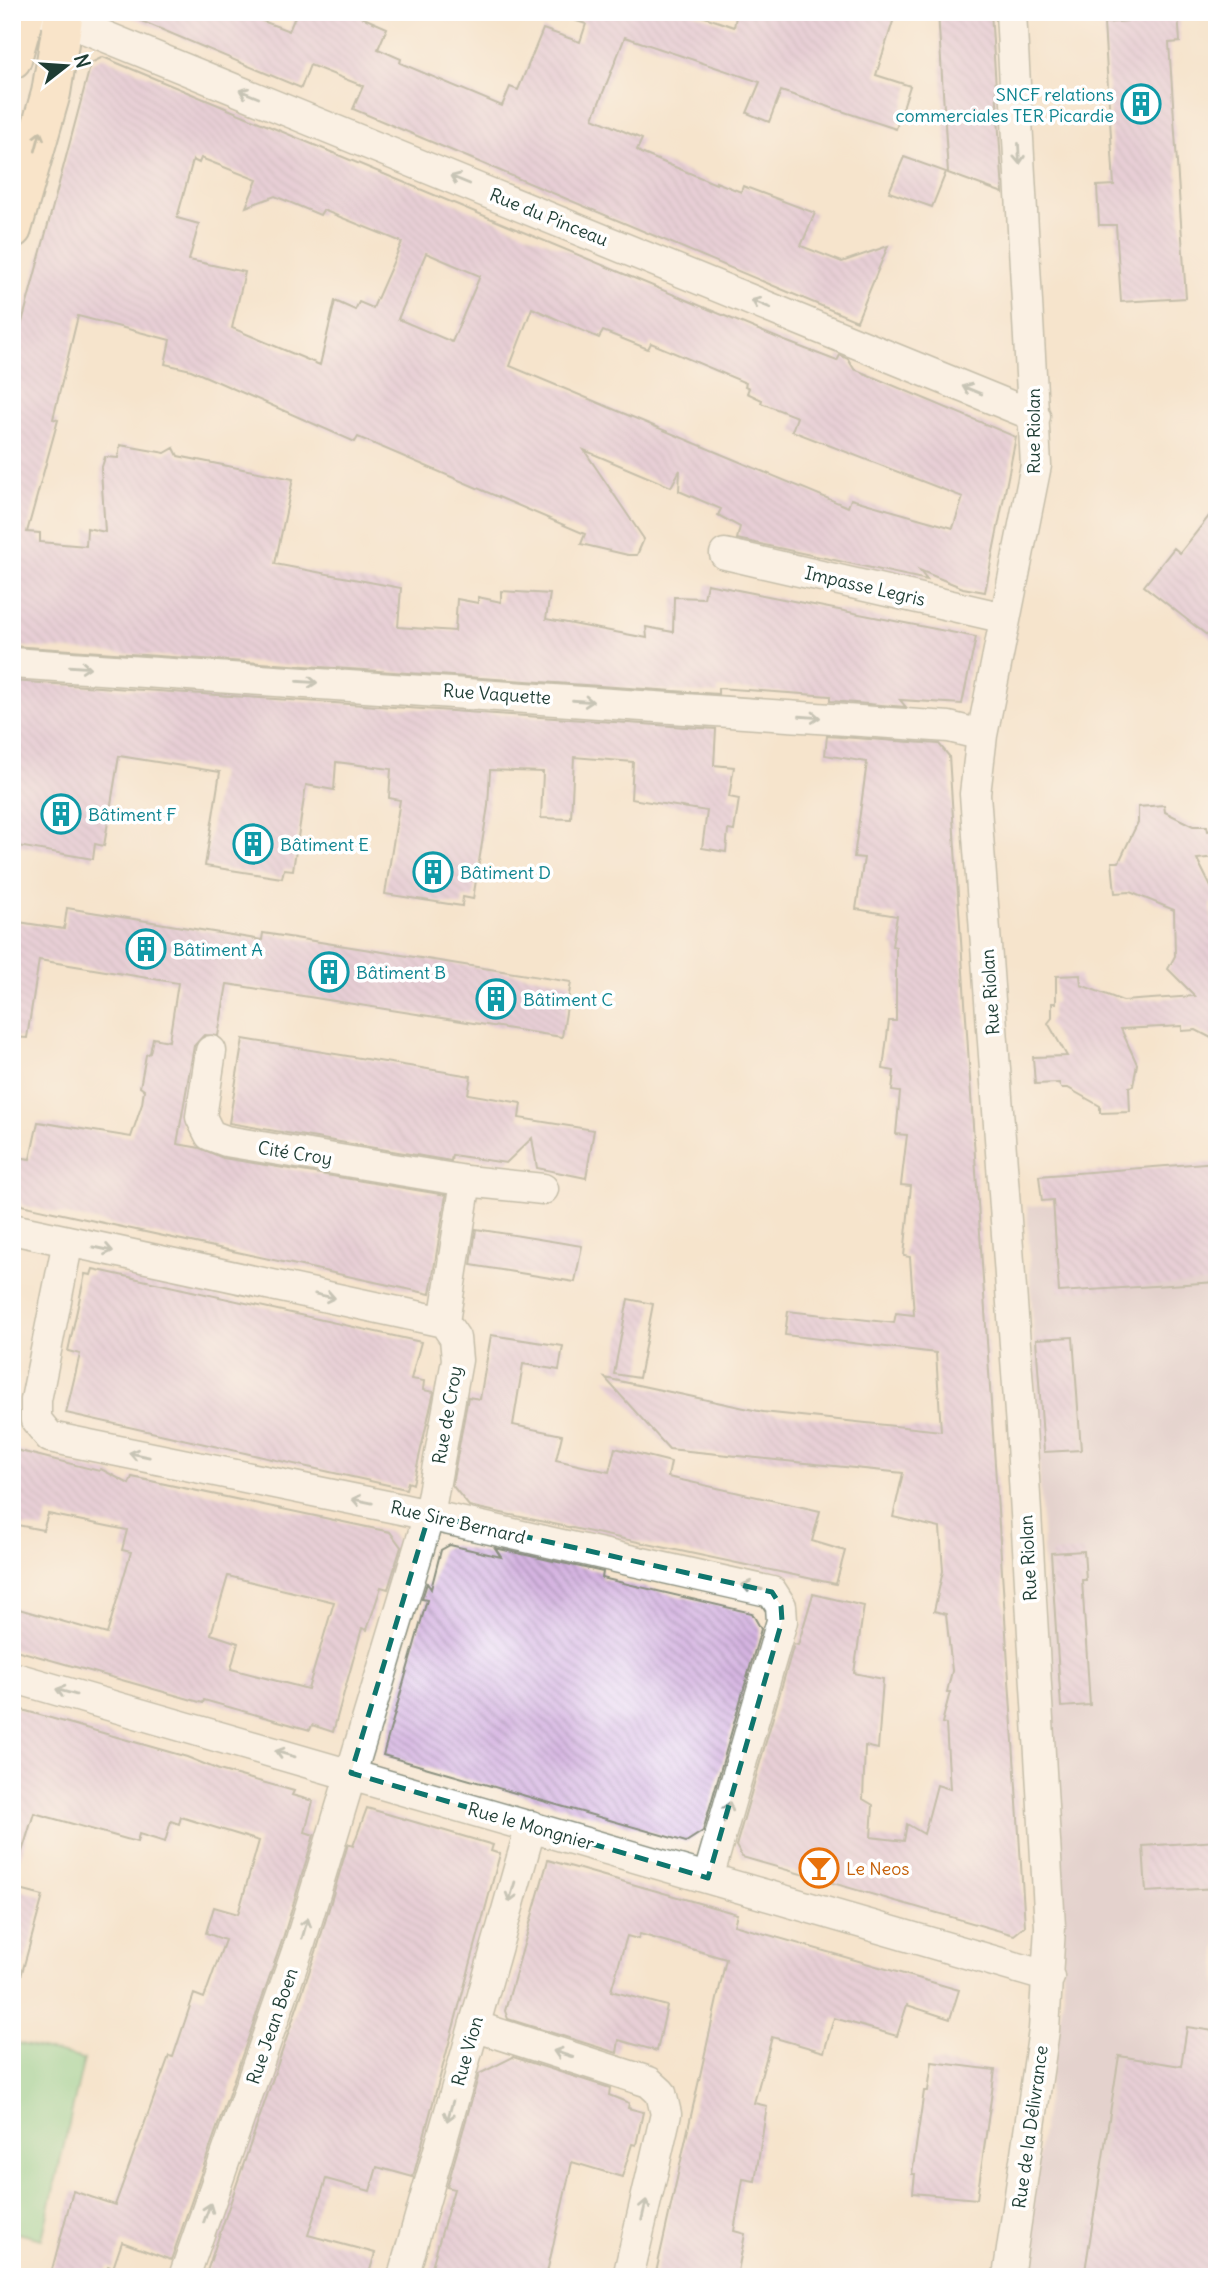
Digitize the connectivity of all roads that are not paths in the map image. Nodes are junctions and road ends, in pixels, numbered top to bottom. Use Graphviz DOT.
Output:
graph roads {
  1 [pos="24,12"];
  2 [pos="1010,12"];
  3 [pos="57,14"];
  4 [pos="12,59"];
  5 [pos="12,229"];
  6 [pos="1035,416"];
  7 [pos="725,554"];
  8 [pos="1005,618"];
  9 [pos="12,663"];
  10 [pos="982,735"];
  11 [pos="211,1051"];
  12 [pos="466,1181"];
  13 [pos="543,1189"];
  14 [pos="12,1229"];
  15 [pos="68,1241"];
  16 [pos="444,1322"];
  17 [pos="429,1516"];
  18 [pos="12,1677"];
  19 [pos="351,1773"];
  20 [pos="531,1826"];
  21 [pos="708,1878"];
  22 [pos="1049,1977"];
  23 [pos="474,2026"];
  24 [pos="184,2277"];
  25 [pos="403,2277"];
  26 [pos="628,2277"];
  27 [pos="1008,2277"];
  1 -- 4 [label="main road"];
  2 -- 6 [label="street, Rue Riolan, one-way"];
  5 -- 3 [label="main road, one-way"];
  6 -- 3 [label="street, Rue du Pinceau, one-way"];
  6 -- 8 [label="street, Rue Riolan"];
  7 -- 8 [label="street, Impasse Legris"];
  8 -- 10 [label="street, Rue Riolan"];
  9 -- 10 [label="street, Rue Vaquette, one-way"];
  10 -- 22 [label="street, Rue Riolan"];
  11 -- 12 [label="street, Cité Croy"];
  12 -- 13 [label="street, Cité Croy"];
  12 -- 16 [label="street"];
  14 -- 15 [label="street"];
  15 -- 16 [label="street, one-way"];
  17 -- 15 [label="street, Rue Sire Bernard, one-way"];
  16 -- 17 [label="street, Rue de Croy"];
  17 -- 19 [label="street, Rue de Croy"];
  21 -- 17 [label="street, Rue Sire Bernard, one-way"];
  19 -- 18 [label="street, Rue le Mongnier, one-way"];
  19 -- 20 [label="street, Rue le Mongnier"];
  24 -- 19 [label="street, Rue Jean Boen, one-way"];
  20 -- 21 [label="street, Rue le Mongnier"];
  20 -- 23 [label="street, Rue Vion, one-way"];
  21 -- 22 [label="street, Rue le Mongnier"];
  22 -- 27 [label="street, Rue de la Délivrance"];
  23 -- 25 [label="street, Rue Vion, one-way"];
  26 -- 23 [label="street, one-way"];
}
